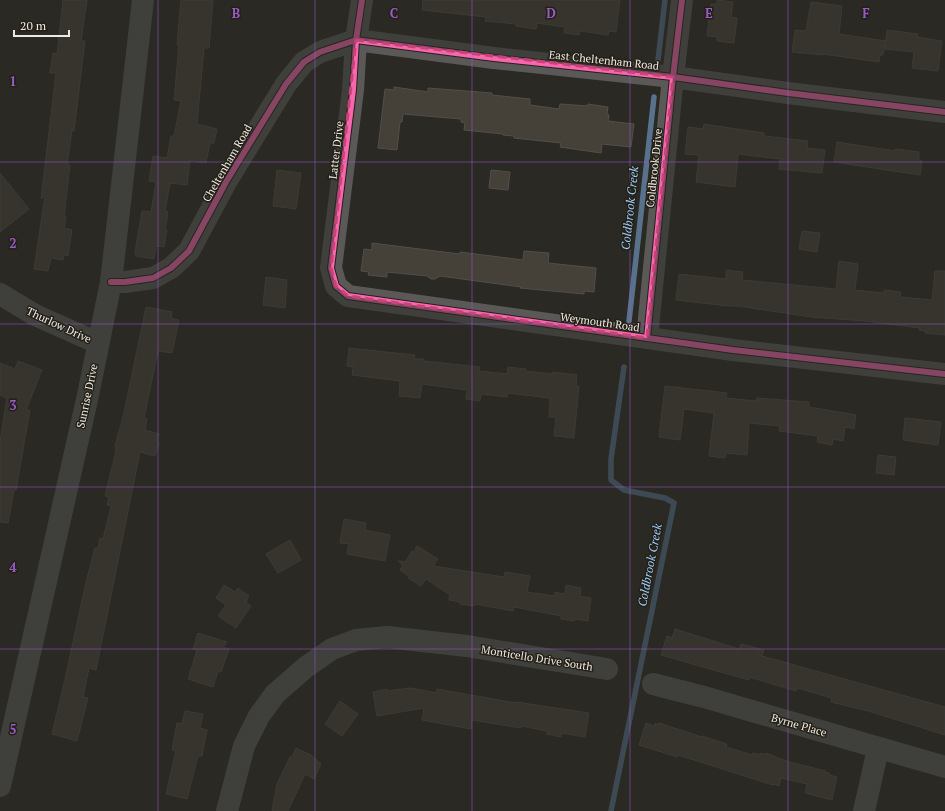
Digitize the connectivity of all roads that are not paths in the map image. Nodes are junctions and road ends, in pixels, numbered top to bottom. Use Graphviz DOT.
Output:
graph roads {
  1 [pos="143,0"];
  2 [pos="362,0"];
  3 [pos="682,0"];
  4 [pos="356,40"];
  5 [pos="673,77"];
  6 [pos="945,112"];
  7 [pos="110,282"];
  8 [pos="0,294"];
  9 [pos="348,296"];
  10 [pos="647,338"];
  11 [pos="98,343"];
  12 [pos="945,374"];
  13 [pos="607,669"];
  14 [pos="653,684"];
  15 [pos="878,749"];
  16 [pos="945,767"];
  17 [pos="0,786"];
  18 [pos="227,811"];
  19 [pos="864,811"];
  1 -- 7 [label="street, Sunrise Drive"];
  2 -- 4 [label="street, Latter Drive"];
  3 -- 5 [label="street, Coldbrook Drive"];
  4 -- 5 [label="street, East Cheltenham Road"];
  4 -- 7 [label="street, Cheltenham Road"];
  4 -- 9 [label="street, Latter Drive"];
  5 -- 6 [label="street, East Cheltenham Road"];
  5 -- 10 [label="street, Coldbrook Drive"];
  7 -- 11 [label="street, Sunrise Drive"];
  8 -- 11 [label="street, Thurlow Drive"];
  9 -- 10 [label="street, Weymouth Road"];
  10 -- 12 [label="street, Weymouth Road"];
  11 -- 17 [label="street, Sunrise Drive"];
  13 -- 18 [label="street, Monticello Drive South"];
  14 -- 15 [label="street, Byrne Place"];
  15 -- 16 [label="street, Byrne Place"];
  15 -- 19 [label="street"];
}
